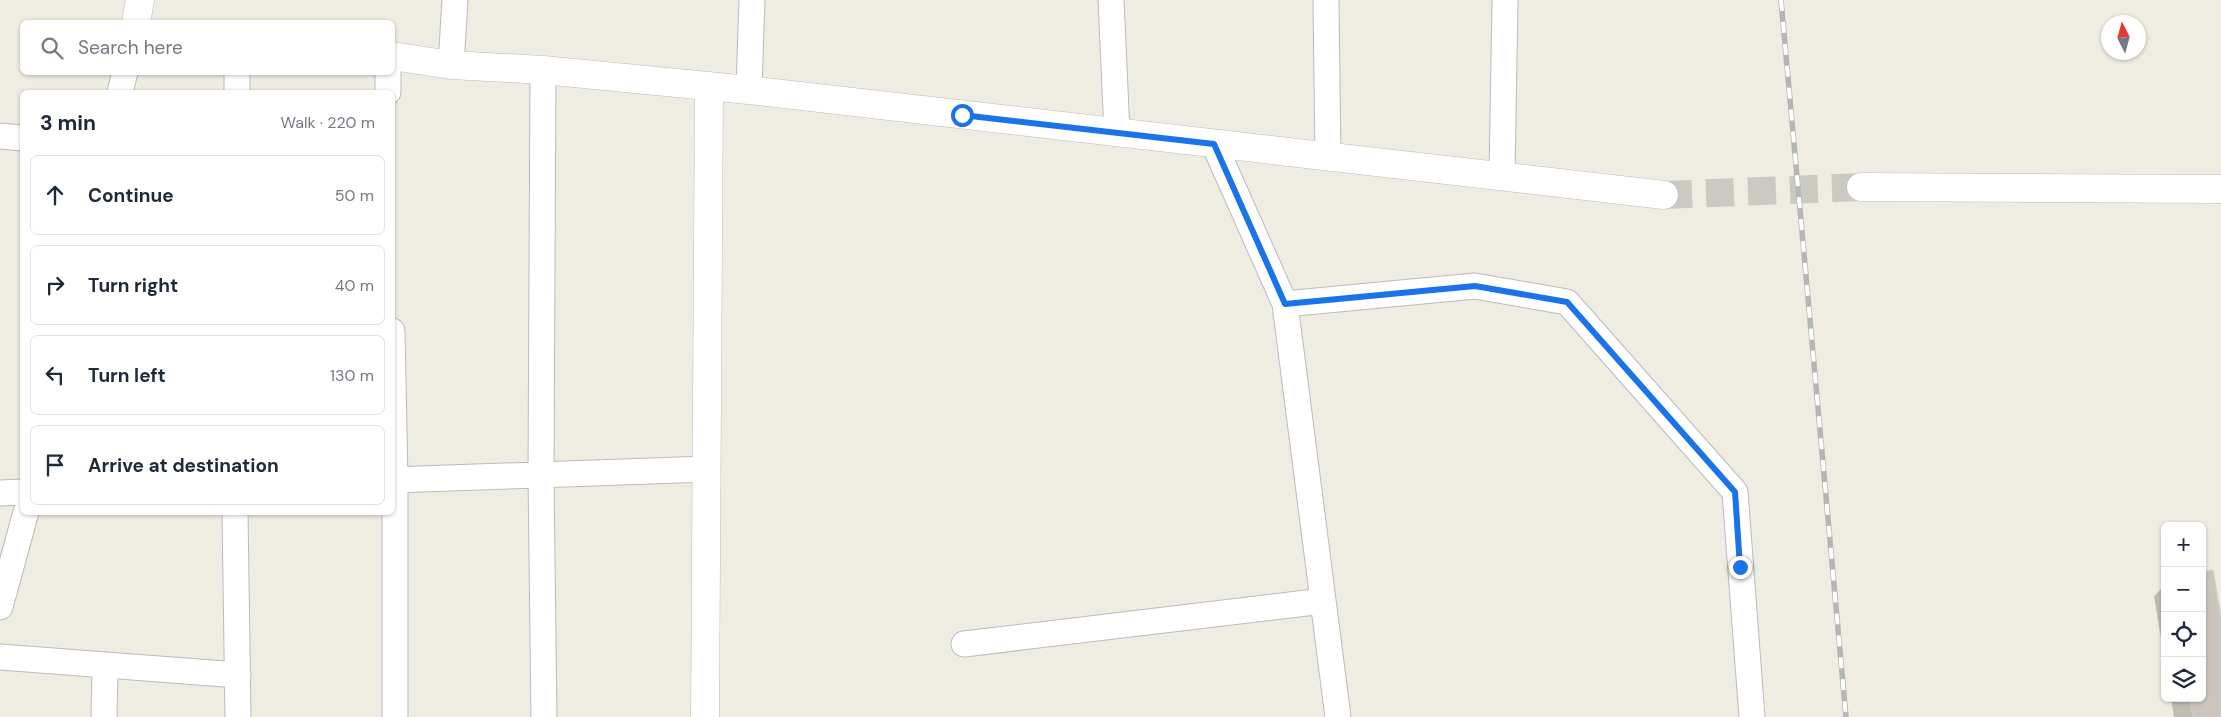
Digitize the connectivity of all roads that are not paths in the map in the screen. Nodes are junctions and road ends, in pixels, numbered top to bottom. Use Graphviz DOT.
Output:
graph roads {
  1 [pos="140,0"];
  2 [pos="455,0"];
  3 [pos="752,0"];
  4 [pos="1111,0"];
  5 [pos="1326,0"];
  6 [pos="1505,0"];
  7 [pos="136,20"];
  8 [pos="395,57"];
  9 [pos="451,66"];
  10 [pos="543,70"];
  11 [pos="124,75"];
  12 [pos="237,75"];
  13 [pos="388,75"];
  14 [pos="709,86"];
  15 [pos="120,90"];
  16 [pos="237,90"];
  17 [pos="388,90"];
  18 [pos="749,90"];
  19 [pos="1117,133"];
  20 [pos="0,136"];
  21 [pos="20,138"];
  22 [pos="1214,144"];
  23 [pos="1328,157"];
  24 [pos="1502,177"];
  25 [pos="1861,187"];
  26 [pos="2221,189"];
  27 [pos="1664,195"];
  28 [pos="1285,304"];
  29 [pos="707,469"];
  30 [pos="541,475"];
  31 [pos="395,480"];
  32 [pos="20,492"];
  33 [pos="0,493"];
  34 [pos="25,515"];
  35 [pos="235,515"];
  36 [pos="394,515"];
  37 [pos="1323,601"];
  38 [pos="0,607"];
  39 [pos="964,644"];
  40 [pos="0,657"];
  41 [pos="105,666"];
  42 [pos="238,675"];
  43 [pos="104,717"];
  44 [pos="238,717"];
  45 [pos="395,717"];
  46 [pos="544,717"];
  47 [pos="706,717"];
  48 [pos="1338,717"];
  49 [pos="1752,717"];
  1 -- 7 [label="street"];
  2 -- 9 [label="street"];
  3 -- 18 [label="street"];
  4 -- 19 [label="street"];
  5 -- 23 [label="street"];
  6 -- 24 [label="street"];
  8 -- 9 [label="street"];
  9 -- 10 [label="street"];
  10 -- 14 [label="street"];
  10 -- 30 [label="street"];
  11 -- 15 [label="street"];
  12 -- 16 [label="street"];
  13 -- 17 [label="street"];
  14 -- 18 [label="street"];
  14 -- 29 [label="street"];
  18 -- 19 [label="street"];
  19 -- 22 [label="street"];
  20 -- 21 [label="street"];
  22 -- 23 [label="street"];
  22 -- 28 [label="street"];
  23 -- 24 [label="street"];
  24 -- 27 [label="street"];
  25 -- 26 [label="street"];
  28 -- 37 [label="street"];
  28 -- 49 [label="street"];
  29 -- 30 [label="street"];
  29 -- 47 [label="street"];
  30 -- 31 [label="street"];
  30 -- 46 [label="street"];
  32 -- 33 [label="street"];
  34 -- 38 [label="street"];
  35 -- 42 [label="street"];
  36 -- 45 [label="street"];
  37 -- 39 [label="street"];
  37 -- 48 [label="street"];
  40 -- 41 [label="street"];
  41 -- 42 [label="street"];
  41 -- 43 [label="street"];
  42 -- 44 [label="street"];
}
